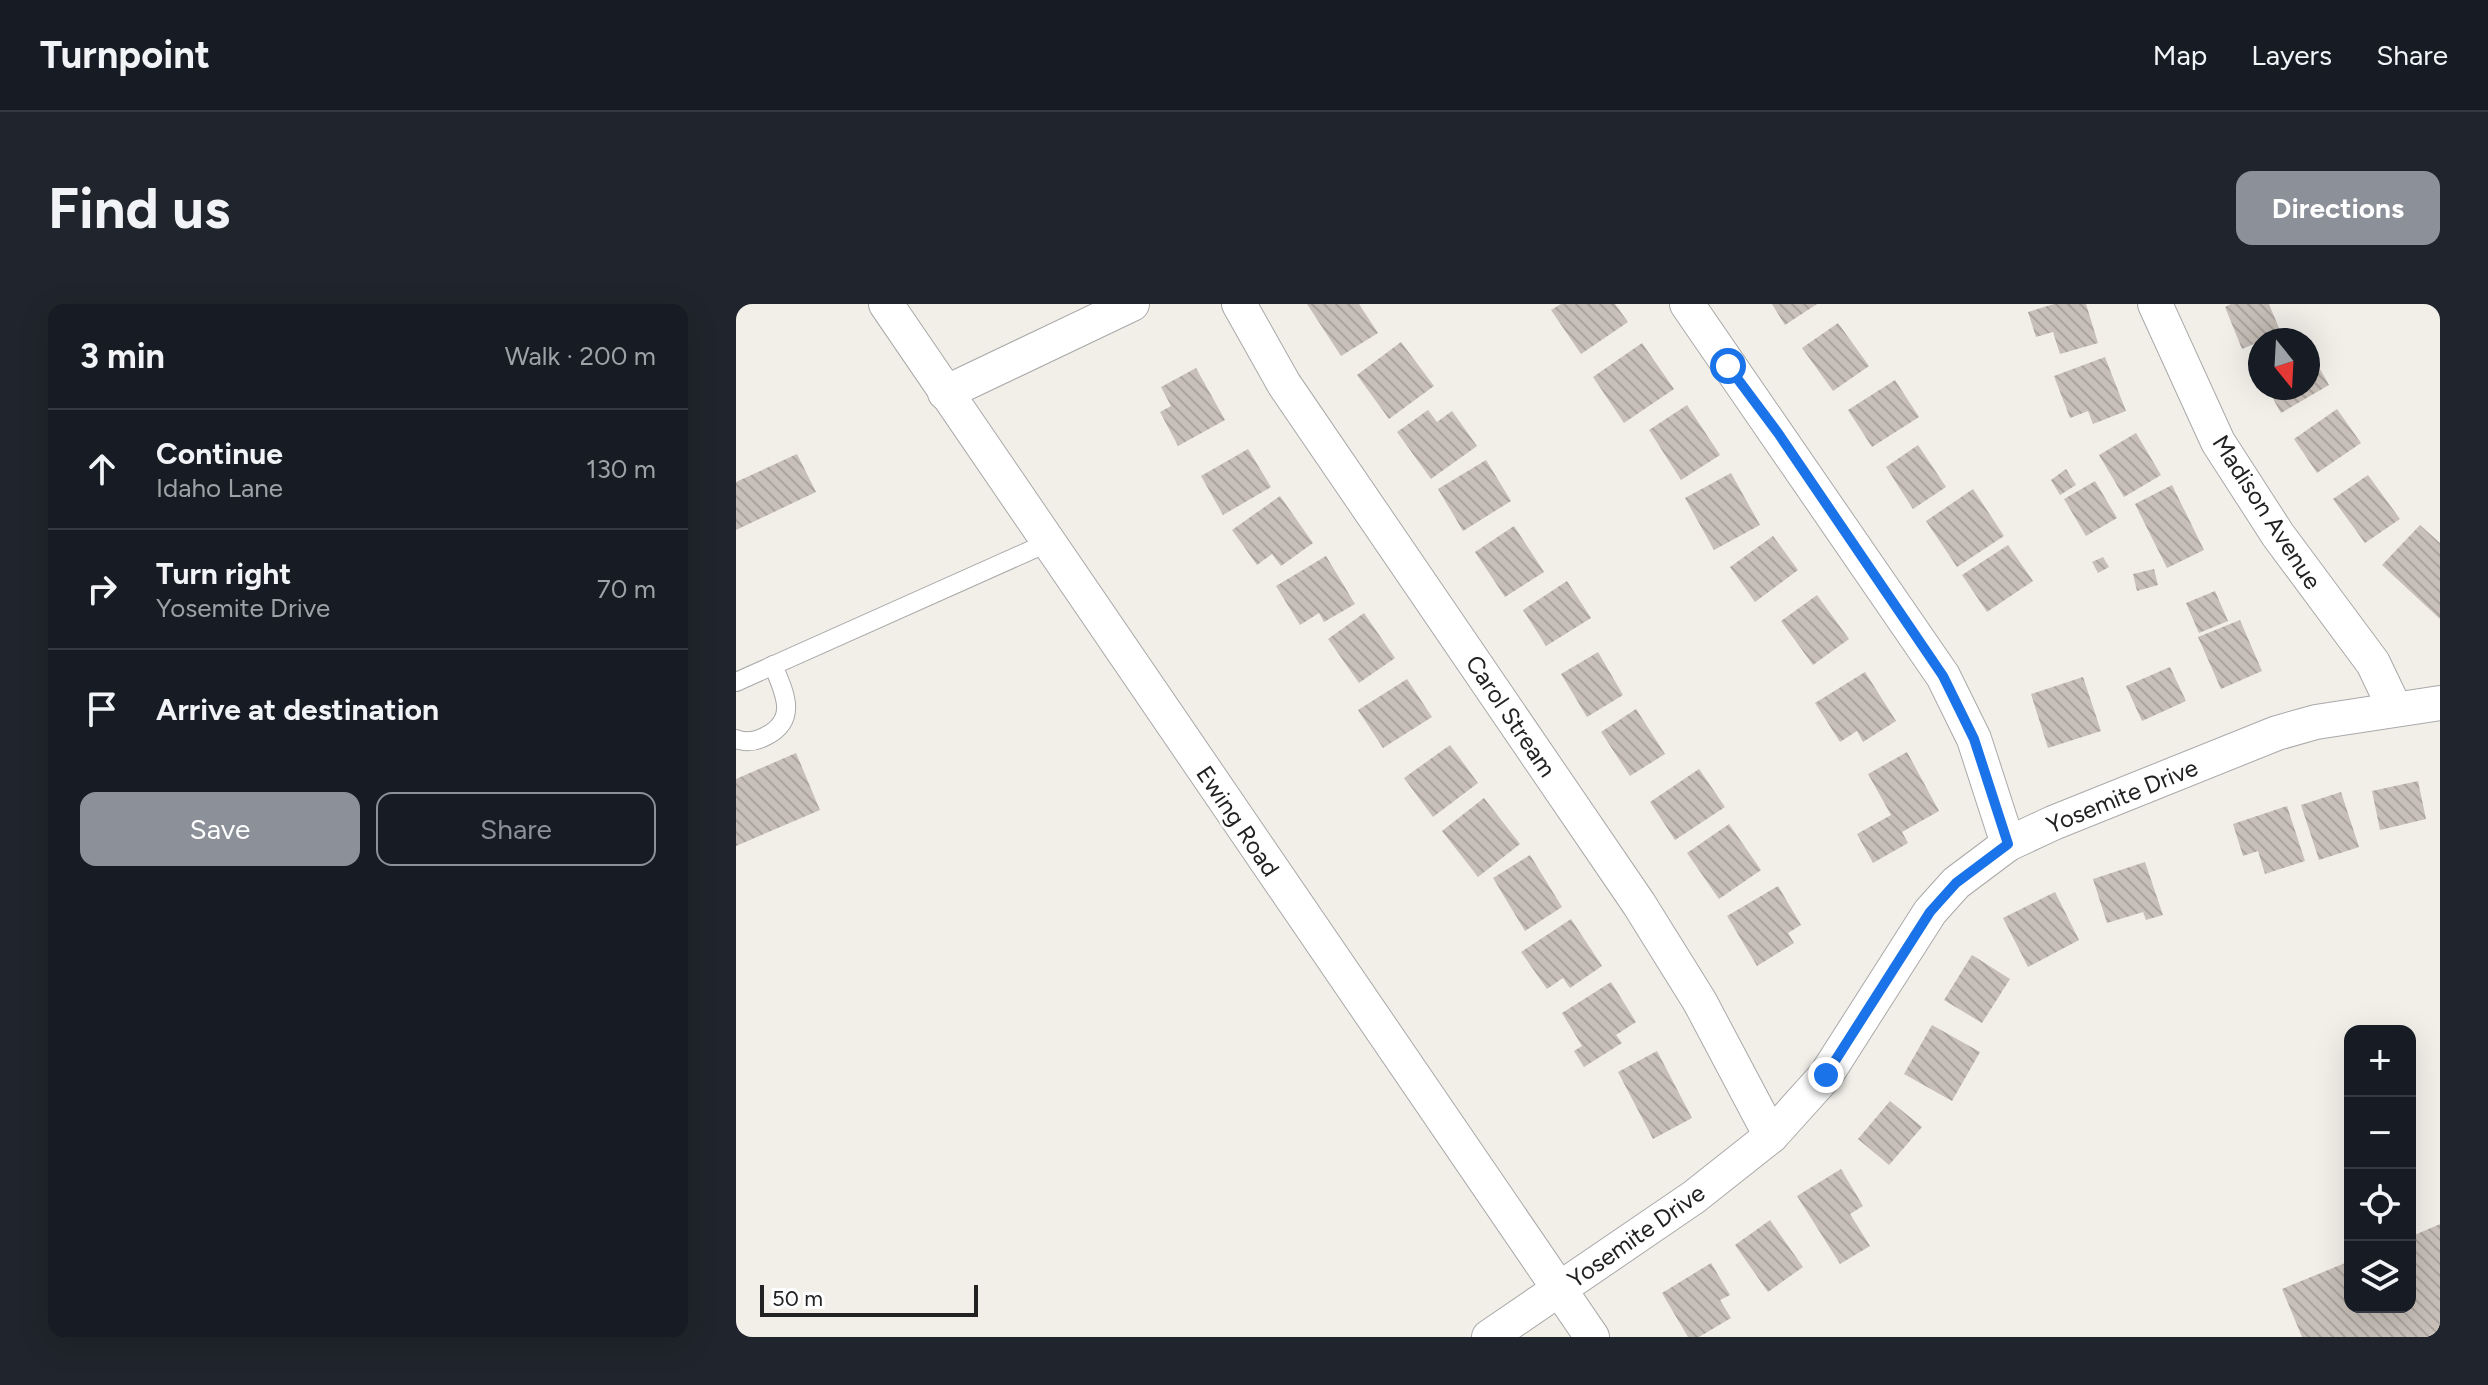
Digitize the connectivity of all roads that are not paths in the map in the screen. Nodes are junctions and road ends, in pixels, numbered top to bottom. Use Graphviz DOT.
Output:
graph roads {
  1 [pos="886,304"];
  2 [pos="1132,304"];
  3 [pos="1239,304"];
  4 [pos="1687,304"];
  5 [pos="2155,304"];
  6 [pos="945,393"];
  7 [pos="1047,543"];
  8 [pos="773,665"];
  9 [pos="736,682"];
  10 [pos="2440,703"];
  11 [pos="2395,709"];
  12 [pos="736,739"];
  13 [pos="2008,844"];
  14 [pos="1771,1136"];
  15 [pos="1559,1289"];
  16 [pos="1489,1337"];
  17 [pos="1592,1337"];
  1 -- 6 [label="street, Ewing Road"];
  2 -- 6 [label="street"];
  3 -- 14 [label="street, Carol Stream"];
  4 -- 13 [label="street"];
  5 -- 11 [label="street, Madison Avenue"];
  6 -- 7 [label="street, Ewing Road"];
  7 -- 8 [label="lane"];
  7 -- 15 [label="street, Ewing Road"];
  8 -- 9 [label="lane"];
  8 -- 12 [label="lane"];
  10 -- 11 [label="street, Yosemite Drive"];
  11 -- 13 [label="street, Yosemite Drive"];
  13 -- 14 [label="street, Yosemite Drive"];
  14 -- 15 [label="street, Yosemite Drive"];
  15 -- 16 [label="street, Yosemite Drive"];
  15 -- 17 [label="street, Ewing Road"];
}
